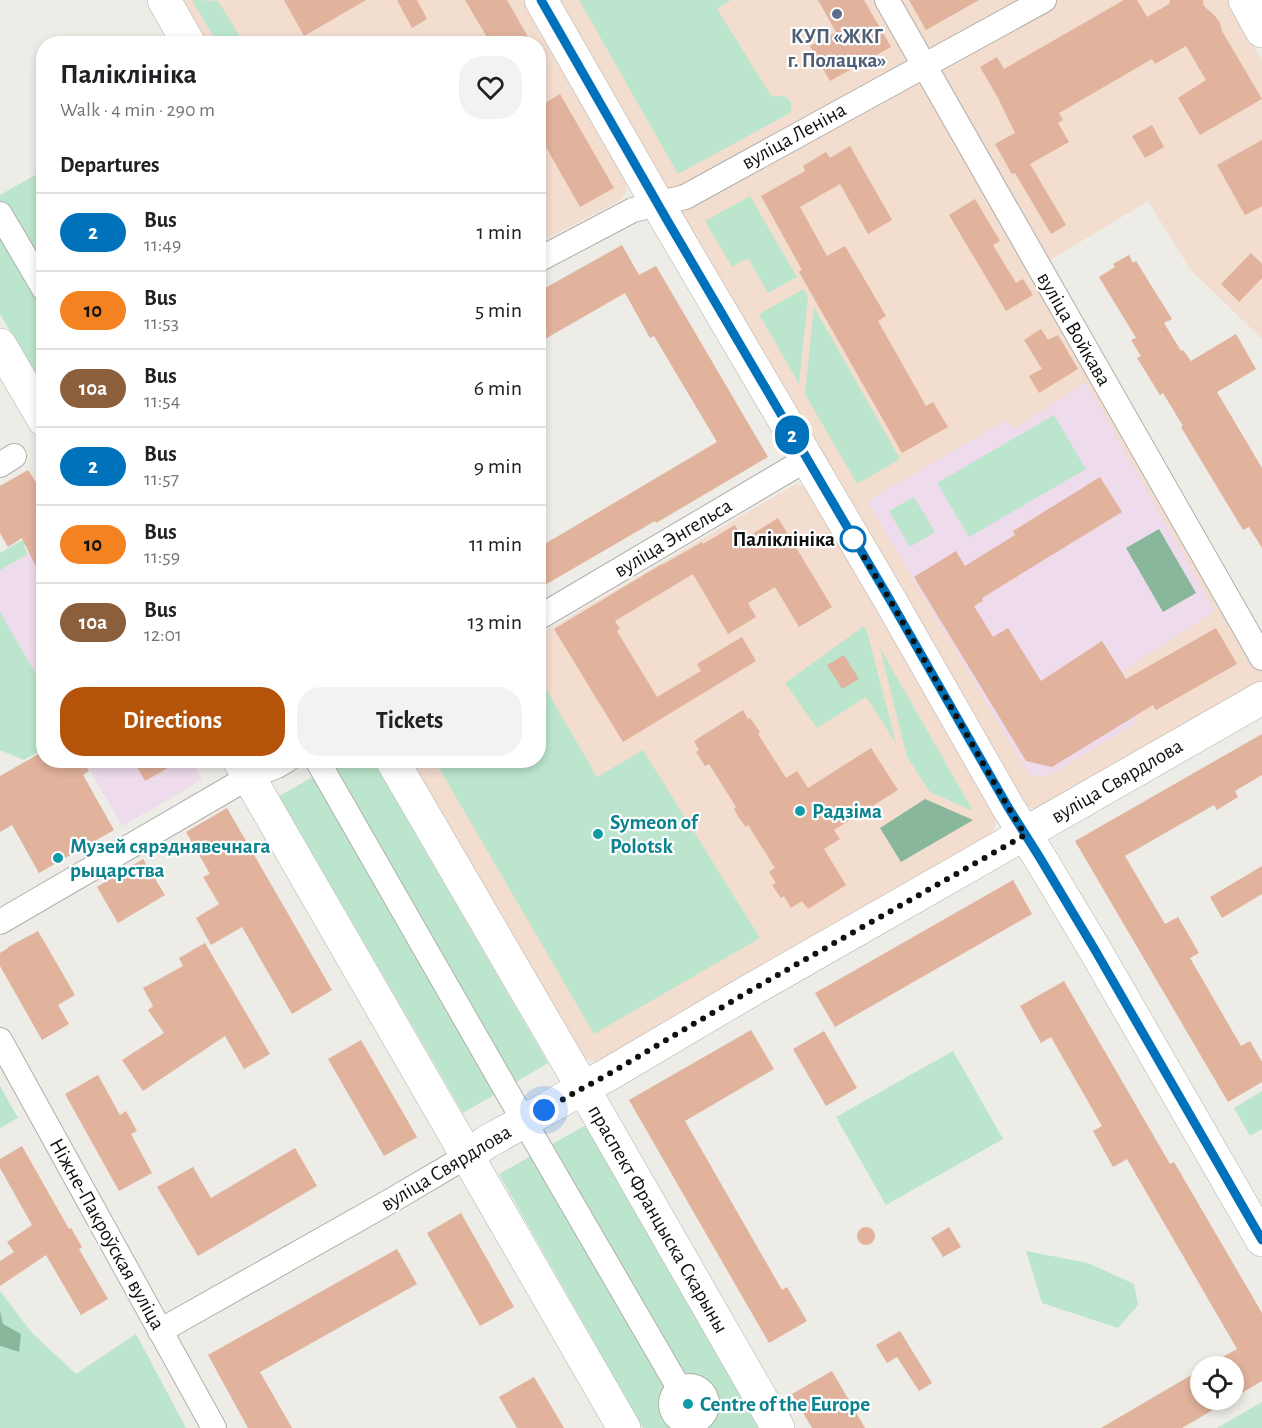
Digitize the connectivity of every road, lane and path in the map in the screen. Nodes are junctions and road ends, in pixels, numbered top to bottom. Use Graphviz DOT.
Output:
graph roads {
  1 [pos="164,0"];
  2 [pos="541,0"];
  3 [pos="886,0"];
  4 [pos="1044,0"];
  5 [pos="1245,0"];
  6 [pos="1262,31"];
  7 [pos="184,36"];
  8 [pos="923,65"];
  9 [pos="657,203"];
  10 [pos="0,214"];
  11 [pos="546,256"];
  12 [pos="36,275"];
  13 [pos="0,345"];
  14 [pos="36,406"];
  15 [pos="807,459"];
  16 [pos="546,613"];
  17 [pos="1262,658"];
  18 [pos="1262,698"];
  19 [pos="322,768"];
  20 [pos="397,768"];
  21 [pos="244,769"];
  22 [pos="1025,835"];
  23 [pos="0,922"];
  24 [pos="0,1040"];
  25 [pos="583,1088"];
  26 [pos="524,1121"];
  27 [pos="467,1156"];
  28 [pos="1262,1240"];
  29 [pos="160,1331"];
  30 [pos="700,1424"];
  31 [pos="214,1428"];
  32 [pos="624,1428"];
  33 [pos="778,1428"];
  1 -- 7 [label="street"];
  2 -- 9 [label="street"];
  3 -- 8 [label="street, вуліца Войкава"];
  4 -- 8 [label="street, вуліца Леніна"];
  5 -- 6 [label="street"];
  8 -- 9 [label="street, вуліца Леніна"];
  8 -- 17 [label="street, вуліца Войкава"];
  9 -- 11 [label="street, вуліца Леніна"];
  9 -- 15 [label="street"];
  10 -- 12 [label="street"];
  13 -- 14 [label="street"];
  15 -- 16 [label="street, вуліца Энгельса"];
  15 -- 22 [label="street"];
  18 -- 22 [label="street, вуліца Свярдлова"];
  19 -- 26 [label="street"];
  20 -- 25 [label="street, праспект Францыска Скарыны"];
  21 -- 23 [label="street"];
  21 -- 27 [label="street"];
  22 -- 25 [label="street, вуліца Свярдлова"];
  22 -- 28 [label="street"];
  24 -- 29 [label="street, Ніжне-Пакроўская вуліца"];
  25 -- 26 [label="street, вуліца Свярдлова"];
  25 -- 33 [label="street, праспект Францыска Скарыны"];
  26 -- 27 [label="street, вуліца Свярдлова"];
  26 -- 30 [label="street"];
  27 -- 29 [label="street, вуліца Свярдлова"];
  27 -- 32 [label="street"];
  29 -- 31 [label="street, Ніжне-Пакроўская вуліца"];
}
